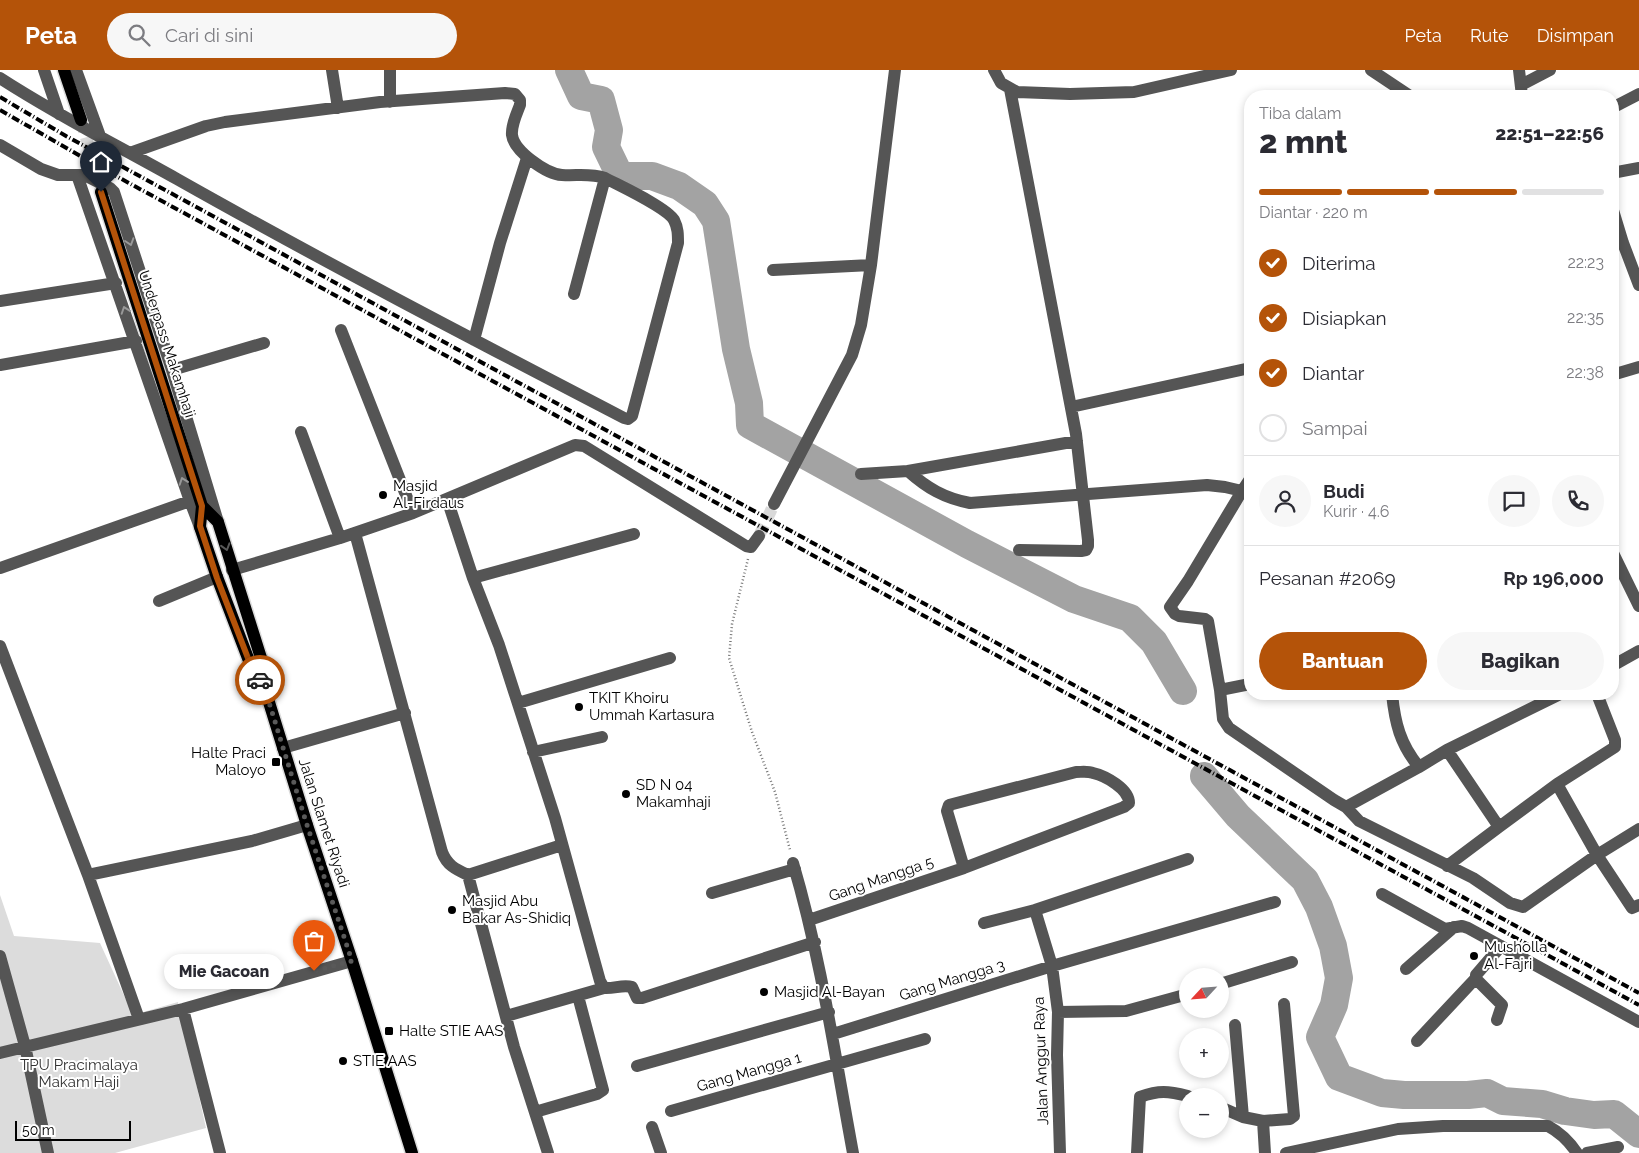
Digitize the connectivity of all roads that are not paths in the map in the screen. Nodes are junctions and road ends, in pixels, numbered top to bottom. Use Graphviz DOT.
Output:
graph roads {
  1 [pos="44,70"];
  2 [pos="64,70"];
  3 [pos="76,70"];
  4 [pos="332,70"];
  5 [pos="390,70"];
  6 [pos="895,70"];
  7 [pos="994,70"];
  8 [pos="1228,70"];
  9 [pos="1371,70"];
  10 [pos="1519,70"];
  11 [pos="1550,70"];
  12 [pos="0,78"];
  13 [pos="1010,89"];
  14 [pos="1394,90"];
  15 [pos="1522,90"];
  16 [pos="1523,90"];
  17 [pos="1639,94"];
  18 [pos="390,102"];
  19 [pos="1619,104"];
  20 [pos="338,108"];
  21 [pos="59,114"];
  22 [pos="80,120"];
  23 [pos="100,136"];
  24 [pos="0,145"];
  25 [pos="130,153"];
  26 [pos="527,158"];
  27 [pos="1639,162"];
  28 [pos="1639,168"];
  29 [pos="1619,171"];
  30 [pos="1619,172"];
  31 [pos="78,175"];
  32 [pos="605,178"];
  33 [pos="101,192"];
  34 [pos="1619,230"];
  35 [pos="871,265"];
  36 [pos="773,270"];
  37 [pos="116,283"];
  38 [pos="1639,285"];
  39 [pos="574,294"];
  40 [pos="0,301"];
  41 [pos="341,330"];
  42 [pos="474,340"];
  43 [pos="136,341"];
  44 [pos="264,343"];
  45 [pos="0,365"];
  46 [pos="1639,367"];
  47 [pos="1244,369"];
  48 [pos="172,370"];
  49 [pos="1619,373"];
  50 [pos="1071,407"];
  51 [pos="301,432"];
  52 [pos="1077,441"];
  53 [pos="908,471"];
  54 [pos="861,474"];
  55 [pos="1244,488"];
  56 [pos="1242,491"];
  57 [pos="1082,494"];
  58 [pos="447,499"];
  59 [pos="196,504"];
  60 [pos="774,504"];
  61 [pos="413,513"];
  62 [pos="218,522"];
  63 [pos="355,533"];
  64 [pos="634,534"];
  65 [pos="340,538"];
  66 [pos="755,541"];
  67 [pos="1019,550"];
  68 [pos="1619,565"];
  69 [pos="0,568"];
  70 [pos="232,570"];
  71 [pos="217,578"];
  72 [pos="473,578"];
  73 [pos="159,601"];
  74 [pos="1639,606"];
  75 [pos="1639,651"];
  76 [pos="1,652"];
  77 [pos="670,658"];
  78 [pos="1619,662"];
  79 [pos="1244,685"];
  80 [pos="264,686"];
  81 [pos="1220,690"];
  82 [pos="1393,700"];
  83 [pos="1548,700"];
  84 [pos="1599,700"];
  85 [pos="518,703"];
  86 [pos="405,713"];
  87 [pos="602,736"];
  88 [pos="283,748"];
  89 [pos="1447,750"];
  90 [pos="534,752"];
  91 [pos="1420,767"];
  92 [pos="1556,784"];
  93 [pos="1346,807"];
  94 [pos="307,825"];
  95 [pos="1499,827"];
  96 [pos="1639,829"];
  97 [pos="562,846"];
  98 [pos="1597,855"];
  99 [pos="1188,859"];
  100 [pos="1447,866"];
  101 [pos="964,868"];
  102 [pos="88,875"];
  103 [pos="468,875"];
  104 [pos="712,893"];
  105 [pos="1382,894"];
  106 [pos="1275,902"];
  107 [pos="1639,905"];
  108 [pos="1035,910"];
  109 [pos="809,920"];
  110 [pos="984,924"];
  111 [pos="1454,927"];
  112 [pos="814,942"];
  113 [pos="1501,946"];
  114 [pos="0,956"];
  115 [pos="352,961"];
  116 [pos="1292,962"];
  117 [pos="1052,966"];
  118 [pos="1406,969"];
  119 [pos="1476,978"];
  120 [pos="1229,981"];
  121 [pos="604,988"];
  122 [pos="578,996"];
  123 [pos="1179,996"];
  124 [pos="1284,1004"];
  125 [pos="183,1009"];
  126 [pos="828,1012"];
  127 [pos="1058,1012"];
  128 [pos="506,1016"];
  129 [pos="139,1019"];
  130 [pos="1497,1020"];
  131 [pos="1639,1022"];
  132 [pos="1235,1025"];
  133 [pos="833,1034"];
  134 [pos="925,1039"];
  135 [pos="1417,1040"];
  136 [pos="25,1046"];
  137 [pos="0,1053"];
  138 [pos="837,1063"];
  139 [pos="637,1066"];
  140 [pos="1179,1094"];
  141 [pos="671,1111"];
  142 [pos="1229,1111"];
  143 [pos="535,1112"];
  144 [pos="1243,1117"];
  145 [pos="1263,1121"];
  146 [pos="652,1127"];
  147 [pos="1618,1147"];
  148 [pos="48,1153"];
  149 [pos="220,1153"];
  150 [pos="412,1153"];
  151 [pos="548,1153"];
  152 [pos="661,1153"];
  153 [pos="853,1153"];
  154 [pos="1060,1153"];
  155 [pos="1137,1153"];
  156 [pos="1265,1153"];
  157 [pos="1286,1153"];
  158 [pos="1577,1153"];
  159 [pos="1587,1153"];
  1 -- 21 [label="street"];
  2 -- 22 [label="main road"];
  3 -- 23 [label="street"];
  4 -- 20 [label="street"];
  5 -- 18 [label="street"];
  6 -- 35 [label="street"];
  7 -- 13 [label="street"];
  8 -- 13 [label="street"];
  9 -- 14 [label="street"];
  10 -- 15 [label="street"];
  11 -- 16 [label="street"];
  12 -- 21 [label="street"];
  13 -- 50 [label="street"];
  17 -- 19 [label="street"];
  18 -- 20 [label="street"];
  18 -- 26 [label="street"];
  20 -- 25 [label="street"];
  21 -- 23 [label="street"];
  23 -- 25 [label="street"];
  24 -- 31 [label="street"];
  25 -- 42 [label="street"];
  26 -- 32 [label="street"];
  26 -- 42 [label="street"];
  27 -- 29 [label="street"];
  28 -- 30 [label="street"];
  31 -- 37 [label="street"];
  31 -- 48 [label="street, one-way"];
  32 -- 39 [label="street"];
  32 -- 42 [label="street"];
  33 -- 59 [label="main road, Underpass Makamhaji"];
  34 -- 38 [label="street"];
  35 -- 36 [label="street"];
  35 -- 60 [label="street"];
  37 -- 40 [label="street"];
  43 -- 37 [label="street, one-way"];
  41 -- 61 [label="street"];
  43 -- 45 [label="street"];
  59 -- 43 [label="street, one-way"];
  44 -- 48 [label="street"];
  46 -- 49 [label="street"];
  47 -- 50 [label="street"];
  48 -- 62 [label="street"];
  50 -- 52 [label="street"];
  51 -- 65 [label="street"];
  52 -- 53 [label="street"];
  52 -- 57 [label="street"];
  53 -- 54 [label="street"];
  53 -- 57 [label="street"];
  55 -- 56 [label="street"];
  56 -- 57 [label="street"];
  56 -- 81 [label="street"];
  57 -- 67 [label="street"];
  58 -- 61 [label="street"];
  58 -- 66 [label="street"];
  58 -- 72 [label="street"];
  59 -- 62 [label="main road"];
  59 -- 69 [label="street"];
  59 -- 71 [label="main road, Jalan Slamet Riyadi"];
  61 -- 63 [label="street"];
  62 -- 70 [label="main road, one-way"];
  63 -- 65 [label="street"];
  63 -- 86 [label="street"];
  64 -- 72 [label="street"];
  65 -- 70 [label="street"];
  68 -- 74 [label="street"];
  70 -- 80 [label="main road"];
  71 -- 73 [label="street"];
  71 -- 80 [label="main road, Jalan Slamet Riyadi"];
  72 -- 85 [label="street"];
  75 -- 78 [label="street"];
  76 -- 102 [label="street"];
  77 -- 85 [label="street"];
  79 -- 81 [label="street"];
  80 -- 88 [label="main road, Jalan Slamet Riyadi"];
  81 -- 93 [label="street"];
  82 -- 91 [label="street"];
  83 -- 89 [label="street"];
  84 -- 92 [label="street"];
  85 -- 90 [label="street"];
  86 -- 88 [label="street"];
  86 -- 103 [label="street"];
  87 -- 90 [label="street"];
  88 -- 94 [label="main road, Jalan Slamet Riyadi"];
  89 -- 91 [label="street"];
  89 -- 95 [label="street"];
  90 -- 97 [label="street"];
  91 -- 93 [label="street"];
  92 -- 95 [label="street"];
  92 -- 98 [label="street"];
  93 -- 100 [label="street"];
  94 -- 102 [label="street"];
  94 -- 115 [label="main road, Jalan Slamet Riyadi"];
  95 -- 100 [label="street"];
  96 -- 98 [label="street"];
  97 -- 103 [label="street"];
  97 -- 121 [label="street"];
  98 -- 100 [label="street"];
  98 -- 107 [label="street"];
  99 -- 108 [label="street"];
  101 -- 101 [label="street, Gang Mangga 5"];
  101 -- 109 [label="street, Gang Mangga 5"];
  102 -- 129 [label="street"];
  103 -- 128 [label="street"];
  104 -- 109 [label="street"];
  105 -- 111 [label="street"];
  106 -- 117 [label="street, Gang Mangga 3"];
  108 -- 110 [label="street"];
  108 -- 117 [label="street, Jalan Anggur Raya"];
  109 -- 112 [label="street"];
  111 -- 113 [label="street"];
  111 -- 118 [label="street"];
  112 -- 121 [label="street"];
  112 -- 126 [label="street"];
  113 -- 119 [label="street"];
  113 -- 131 [label="street"];
  114 -- 136 [label="street"];
  115 -- 125 [label="street"];
  115 -- 150 [label="main road, Jalan Slamet Riyadi"];
  116 -- 120 [label="street"];
  117 -- 127 [label="street, Jalan Anggur Raya"];
  117 -- 133 [label="street, Gang Mangga 3"];
  119 -- 130 [label="street"];
  119 -- 135 [label="street"];
  121 -- 122 [label="street"];
  122 -- 128 [label="street"];
  122 -- 143 [label="street"];
  123 -- 127 [label="street"];
  124 -- 145 [label="street"];
  125 -- 129 [label="street"];
  125 -- 149 [label="street"];
  126 -- 133 [label="street"];
  126 -- 139 [label="street"];
  127 -- 154 [label="street, Jalan Anggur Raya"];
  128 -- 143 [label="street"];
  129 -- 136 [label="street"];
  132 -- 144 [label="street"];
  133 -- 138 [label="street"];
  134 -- 138 [label="street, Gang Mangga 1"];
  136 -- 137 [label="street"];
  136 -- 148 [label="street"];
  138 -- 141 [label="street, Gang Mangga 1"];
  138 -- 153 [label="street"];
  140 -- 155 [label="street"];
  142 -- 144 [label="street"];
  143 -- 151 [label="street"];
  144 -- 145 [label="street"];
  145 -- 156 [label="street"];
  146 -- 152 [label="street"];
  147 -- 159 [label="street"];
  157 -- 158 [label="street"];
}
